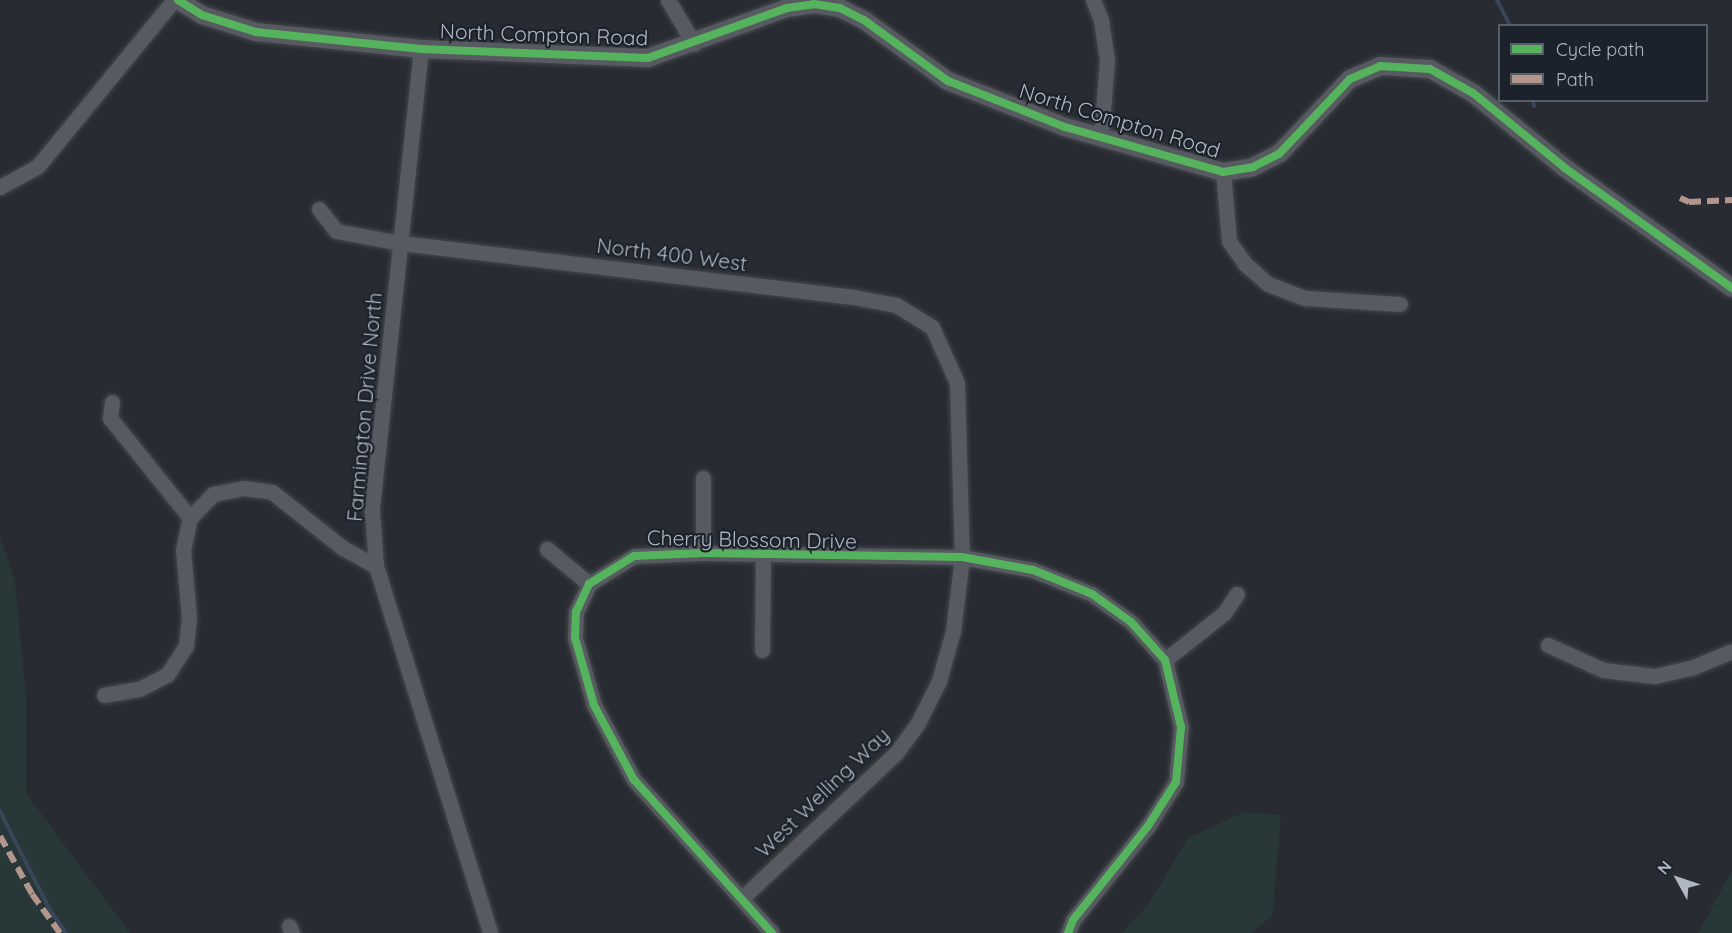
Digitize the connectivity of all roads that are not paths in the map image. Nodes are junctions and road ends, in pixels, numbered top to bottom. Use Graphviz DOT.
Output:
graph roads {
  1 [pos="176,0"];
  2 [pos="668,0"];
  3 [pos="1093,0"];
  4 [pos="694,45"];
  5 [pos="422,49"];
  6 [pos="1101,137"];
  7 [pos="1223,172"];
  8 [pos="0,187"];
  9 [pos="319,209"];
  10 [pos="401,243"];
  11 [pos="1732,288"];
  12 [pos="1400,304"];
  13 [pos="932,327"];
  14 [pos="112,402"];
  15 [pos="703,478"];
  16 [pos="190,518"];
  17 [pos="547,549"];
  18 [pos="703,553"];
  19 [pos="762,557"];
  20 [pos="962,557"];
  21 [pos="376,566"];
  22 [pos="589,584"];
  23 [pos="1237,594"];
  24 [pos="1548,645"];
  25 [pos="762,650"];
  26 [pos="1732,651"];
  27 [pos="1165,660"];
  28 [pos="104,695"];
  29 [pos="743,897"];
  30 [pos="490,933"];
  31 [pos="772,933"];
  32 [pos="1068,933"];
  1 -- 5 [label="street, North Compton Road"];
  1 -- 8 [label="street"];
  2 -- 4 [label="street"];
  3 -- 6 [label="street"];
  4 -- 5 [label="street, North Compton Road"];
  4 -- 6 [label="street, North Compton Road"];
  5 -- 10 [label="street, Farmington Drive North"];
  6 -- 7 [label="street, North Compton Road"];
  7 -- 11 [label="street, North Compton Road"];
  7 -- 12 [label="street"];
  9 -- 10 [label="street, North 400 West"];
  10 -- 13 [label="street, North 400 West"];
  10 -- 21 [label="street, Farmington Drive North"];
  13 -- 20 [label="street, West Welling Way"];
  14 -- 16 [label="street"];
  15 -- 18 [label="street"];
  16 -- 21 [label="street"];
  16 -- 28 [label="street"];
  17 -- 22 [label="street"];
  18 -- 19 [label="street, Cherry Blossom Drive"];
  18 -- 22 [label="street, Cherry Blossom Drive"];
  19 -- 20 [label="street, Cherry Blossom Drive"];
  19 -- 25 [label="street"];
  20 -- 27 [label="street, Cherry Blossom Drive"];
  20 -- 29 [label="street, West Welling Way"];
  21 -- 30 [label="street, Farmington Drive North"];
  22 -- 29 [label="street"];
  23 -- 27 [label="street"];
  24 -- 26 [label="street"];
  27 -- 32 [label="street"];
  29 -- 31 [label="street"];
}
